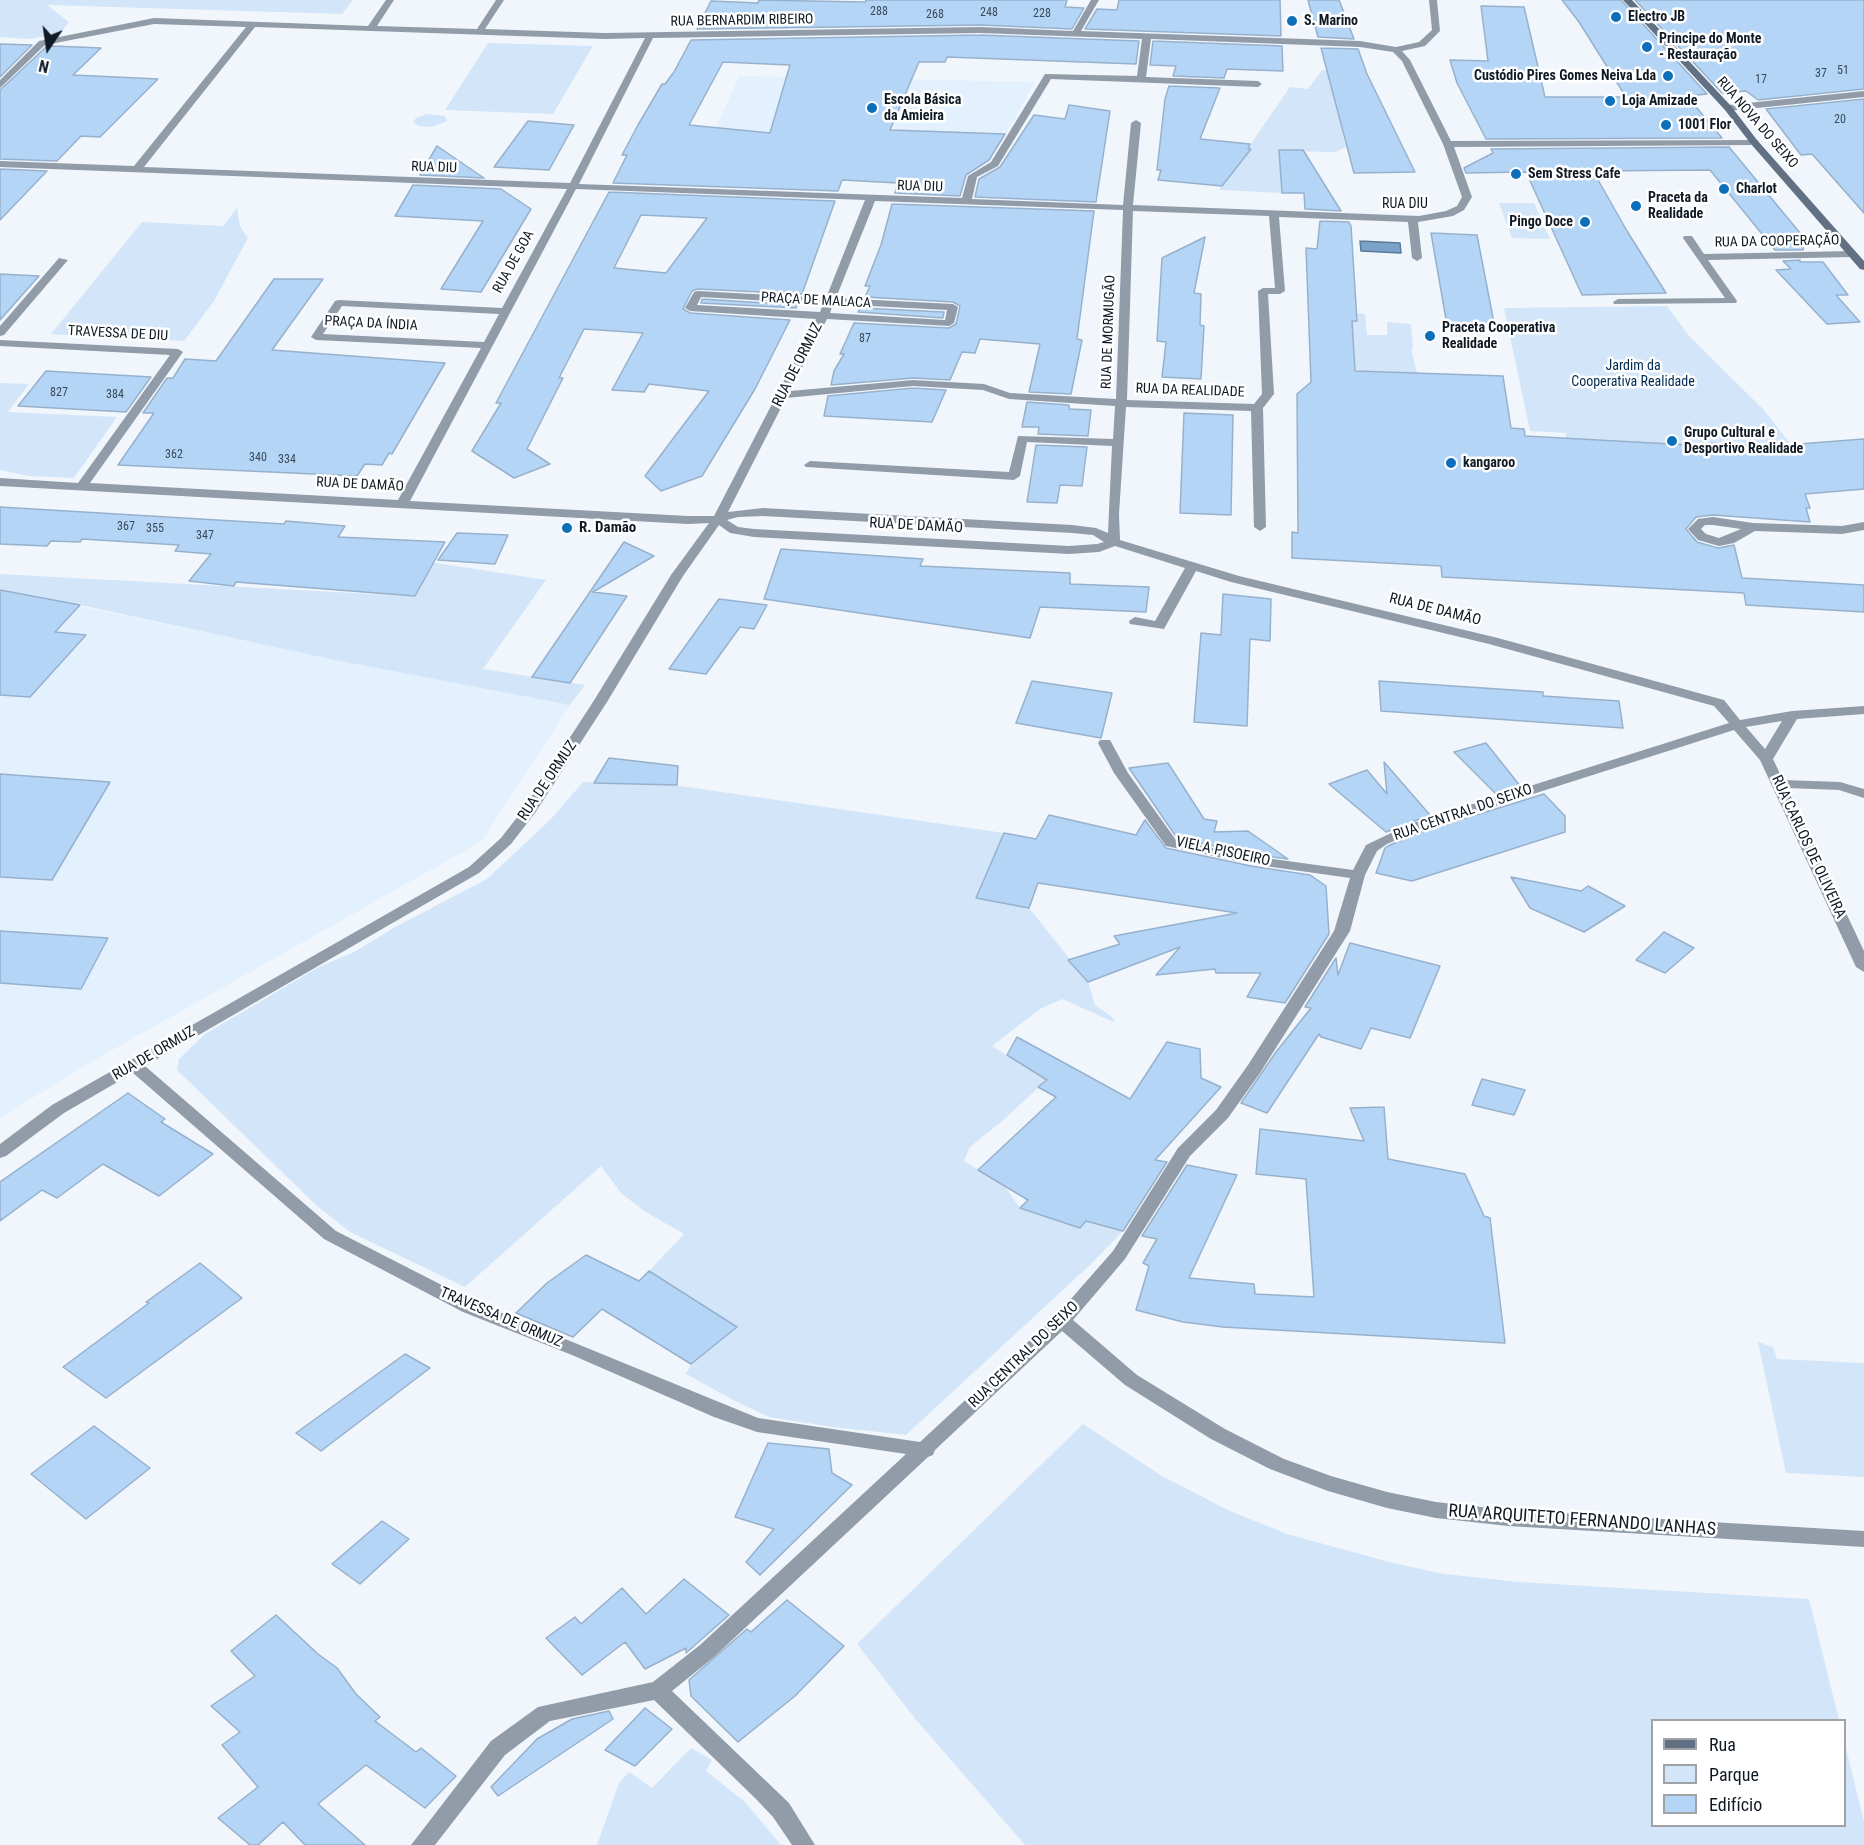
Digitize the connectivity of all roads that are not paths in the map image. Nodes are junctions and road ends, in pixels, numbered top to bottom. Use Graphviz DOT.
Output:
graph roads {
  1 [pos="390,0"];
  2 [pos="500,0"];
  3 [pos="1095,0"];
  4 [pos="1432,0"];
  5 [pos="1627,0"];
  6 [pos="253,24"];
  7 [pos="371,28"];
  8 [pos="479,32"];
  9 [pos="1076,33"];
  10 [pos="650,36"];
  11 [pos="1147,36"];
  12 [pos="1396,50"];
  13 [pos="1141,79"];
  14 [pos="1258,84"];
  15 [pos="0,85"];
  16 [pos="1864,94"];
  17 [pos="1728,108"];
  18 [pos="1136,123"];
  19 [pos="1754,142"];
  20 [pos="1448,144"];
  21 [pos="0,164"];
  22 [pos="136,169"];
  23 [pos="572,187"];
  24 [pos="871,198"];
  25 [pos="966,202"];
  26 [pos="1128,208"];
  27 [pos="1274,214"];
  28 [pos="1413,219"];
  29 [pos="1688,238"];
  30 [pos="1417,258"];
  31 [pos="1701,258"];
  32 [pos="63,260"];
  33 [pos="1860,261"];
  34 [pos="830,301"];
  35 [pos="1618,302"];
  36 [pos="504,311"];
  37 [pos="823,317"];
  38 [pos="0,333"];
  39 [pos="0,343"];
  40 [pos="487,345"];
  41 [pos="782,395"];
  42 [pos="1121,403"];
  43 [pos="1257,408"];
  44 [pos="1118,443"];
  45 [pos="810,465"];
  46 [pos="0,482"];
  47 [pos="82,486"];
  48 [pos="403,502"];
  49 [pos="718,519"];
  50 [pos="1864,526"];
  51 [pos="1260,527"];
  52 [pos="1753,527"];
  53 [pos="1114,542"];
  54 [pos="1193,565"];
  55 [pos="1135,621"];
  56 [pos="1864,710"];
  57 [pos="1792,715"];
  58 [pos="1739,724"];
  59 [pos="1105,743"];
  60 [pos="1766,759"];
  61 [pos="1778,784"];
  62 [pos="1864,794"];
  63 [pos="1358,875"];
  64 [pos="1864,967"];
  65 [pos="135,1066"];
  66 [pos="0,1152"];
  67 [pos="1062,1321"];
  68 [pos="926,1450"];
  69 [pos="1864,1539"];
  70 [pos="658,1690"];
  71 [pos="422,1845"];
  72 [pos="804,1845"];
  1 -- 7 [label="street"];
  2 -- 8 [label="street"];
  3 -- 9 [label="street"];
  4 -- 12 [label="street"];
  5 -- 17 [label="main road, RUA NOVA DO SEIXO"];
  6 -- 7 [label="street, RUA BERNARDIM RIBEIRO"];
  6 -- 15 [label="street, RUA BERNARDIM RIBEIRO"];
  6 -- 22 [label="street"];
  7 -- 8 [label="street, RUA BERNARDIM RIBEIRO"];
  8 -- 10 [label="street, RUA BERNARDIM RIBEIRO"];
  9 -- 10 [label="street, RUA BERNARDIM RIBEIRO"];
  9 -- 11 [label="street, RUA BERNARDIM RIBEIRO"];
  10 -- 23 [label="street, RUA DE GOA"];
  11 -- 12 [label="street, RUA BERNARDIM RIBEIRO"];
  11 -- 13 [label="street"];
  12 -- 20 [label="street"];
  13 -- 14 [label="street"];
  13 -- 25 [label="street"];
  16 -- 17 [label="street"];
  17 -- 19 [label="main road, RUA NOVA DO SEIXO"];
  18 -- 26 [label="street, RUA DE MORMUGÃO"];
  19 -- 20 [label="street"];
  19 -- 33 [label="main road, RUA NOVA DO SEIXO"];
  20 -- 28 [label="street, RUA DIU"];
  21 -- 22 [label="street, RUA DIU"];
  22 -- 23 [label="street, RUA DIU"];
  23 -- 24 [label="street, RUA DIU"];
  23 -- 36 [label="street, RUA DE GOA"];
  24 -- 25 [label="street, RUA DIU"];
  24 -- 34 [label="street, RUA DE ORMUZ"];
  25 -- 26 [label="street, RUA DIU"];
  26 -- 27 [label="street, RUA DIU"];
  26 -- 42 [label="street, RUA DE MORMUGÃO"];
  27 -- 28 [label="street, RUA DIU"];
  27 -- 43 [label="street, RUA DA REALIDADE"];
  28 -- 30 [label="street"];
  29 -- 31 [label="street"];
  31 -- 33 [label="street, RUA DA COOPERAÇÃO"];
  31 -- 35 [label="street"];
  32 -- 38 [label="street"];
  34 -- 37 [label="street, RUA DE ORMUZ"];
  34 -- 37 [label="street, PRAÇA DE MALACA"];
  34 -- 37 [label="street, PRAÇA DE MALACA"];
  36 -- 40 [label="street, RUA DE GOA"];
  36 -- 40 [label="street, PRAÇA DA ÍNDIA"];
  37 -- 41 [label="street, RUA DE ORMUZ"];
  39 -- 47 [label="street, TRAVESSA DE DIU"];
  40 -- 48 [label="street, RUA DE GOA"];
  41 -- 42 [label="street, RUA DA REALIDADE"];
  41 -- 49 [label="street, RUA DE ORMUZ"];
  42 -- 43 [label="street, RUA DA REALIDADE"];
  42 -- 44 [label="street, RUA DE MORMUGÃO"];
  43 -- 51 [label="street, RUA DA REALIDADE"];
  44 -- 45 [label="street"];
  44 -- 53 [label="street, RUA DE MORMUGÃO"];
  46 -- 47 [label="street, RUA DE DAMÃO"];
  47 -- 48 [label="street, RUA DE DAMÃO"];
  48 -- 49 [label="street, RUA DE DAMÃO"];
  49 -- 53 [label="street, RUA DE DAMÃO"];
  49 -- 53 [label="street, RUA DE DAMÃO"];
  49 -- 65 [label="street, RUA DE ORMUZ"];
  50 -- 52 [label="street"];
  53 -- 54 [label="street, RUA DE DAMÃO"];
  54 -- 55 [label="street"];
  54 -- 58 [label="street, RUA DE DAMÃO"];
  56 -- 57 [label="street, RUA CENTRAL DO SEIXO"];
  57 -- 58 [label="street, RUA CENTRAL DO SEIXO"];
  57 -- 60 [label="street, RUA CARLOS DE OLIVEIRA"];
  58 -- 60 [label="street, RUA CARLOS DE OLIVEIRA"];
  58 -- 63 [label="street, RUA CENTRAL DO SEIXO"];
  59 -- 63 [label="street, VIELA PISOEIRO"];
  60 -- 61 [label="street, RUA CARLOS DE OLIVEIRA"];
  61 -- 62 [label="street"];
  61 -- 64 [label="street, RUA CARLOS DE OLIVEIRA"];
  63 -- 67 [label="street, RUA CENTRAL DO SEIXO"];
  65 -- 66 [label="street, RUA DE ORMUZ"];
  65 -- 68 [label="street, TRAVESSA DE ORMUZ"];
  67 -- 68 [label="street, RUA CENTRAL DO SEIXO"];
  67 -- 69 [label="street, RUA ARQUITETO FERNANDO LANHAS"];
  68 -- 70 [label="street, RUA CENTRAL DO SEIXO"];
  70 -- 71 [label="street, RUA CENTRAL DO SEIXO"];
  70 -- 72 [label="street"];
}
